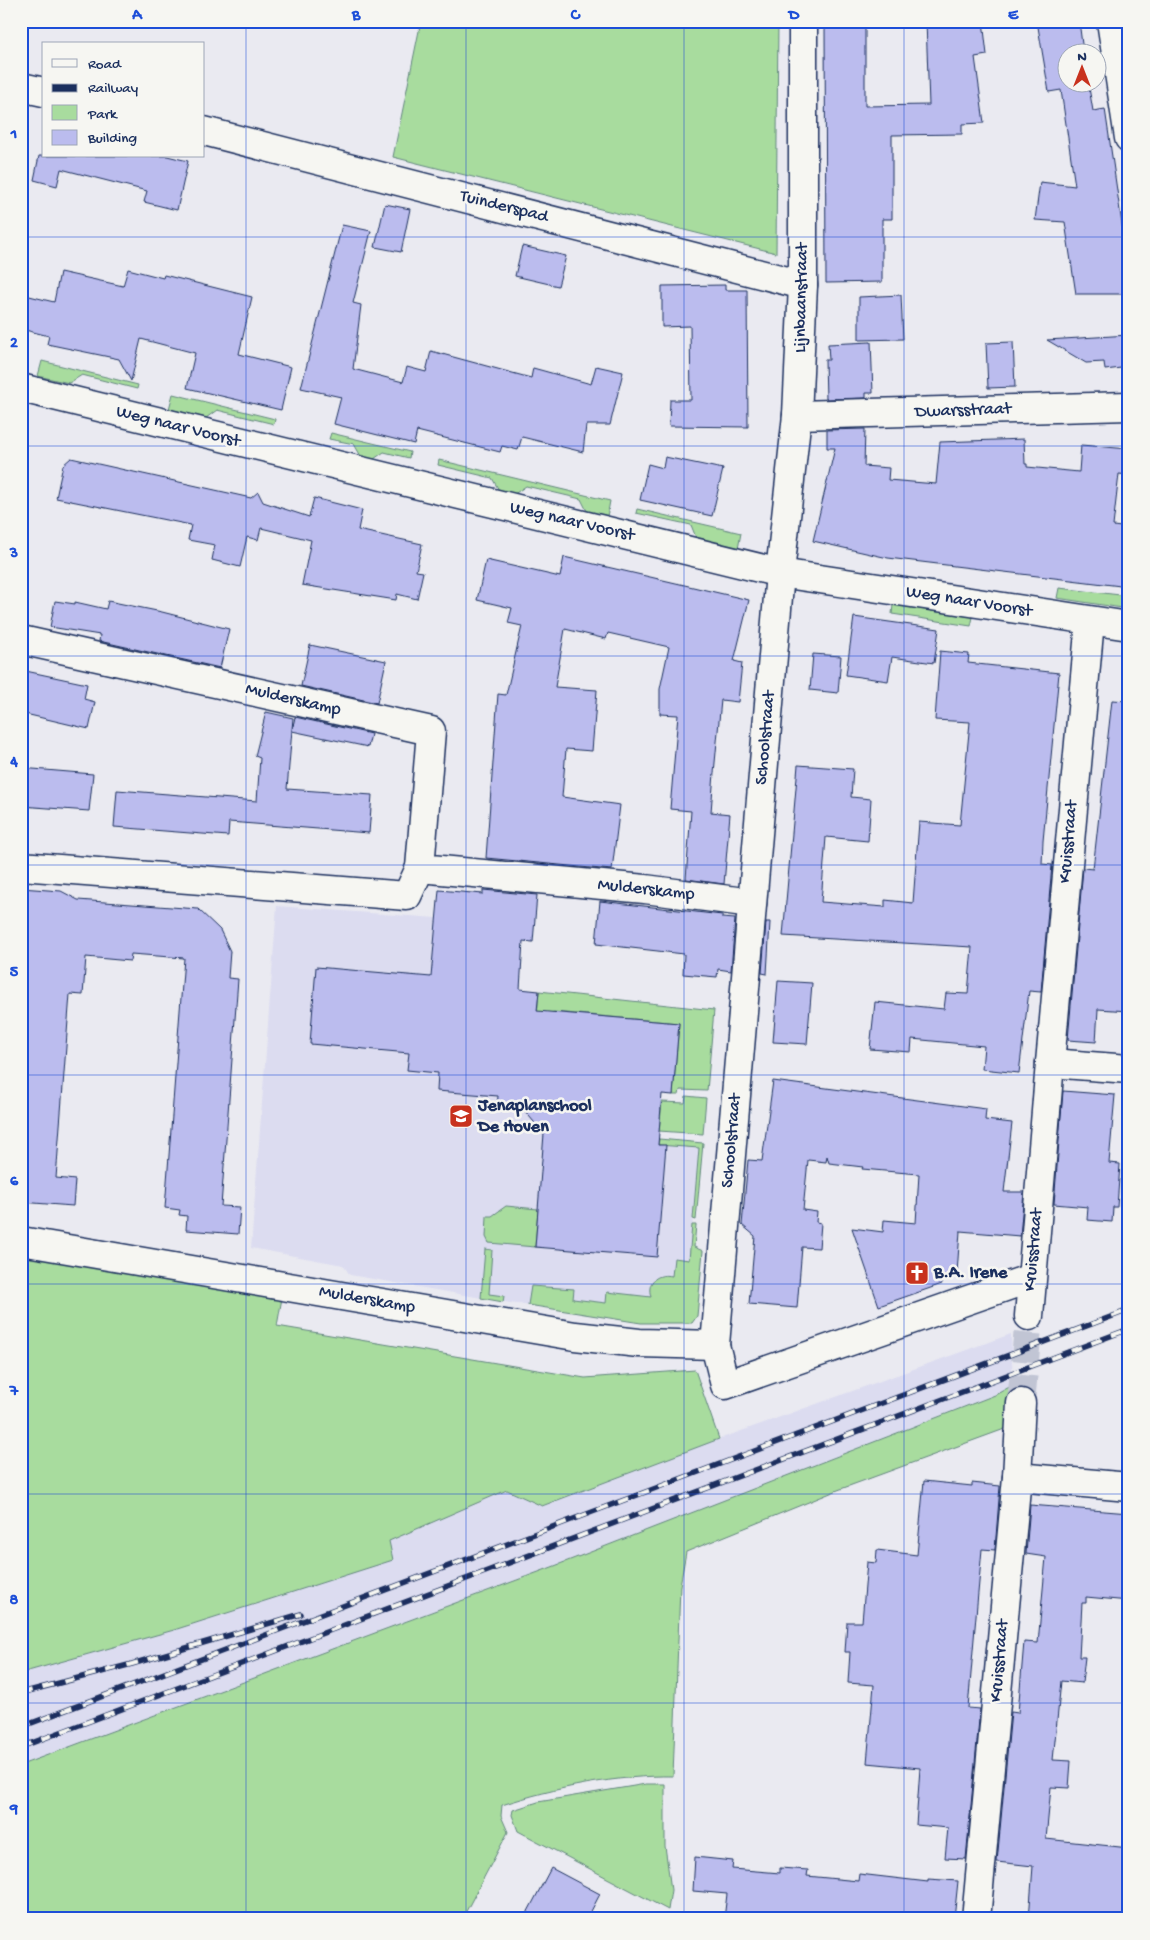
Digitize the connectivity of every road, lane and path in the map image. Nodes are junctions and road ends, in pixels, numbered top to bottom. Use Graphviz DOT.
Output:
graph roads {
  1 [pos="803,21"];
  2 [pos="1111,21"];
  3 [pos="21,86"];
  4 [pos="42,91"];
  5 [pos="205,131"];
  6 [pos="1129,138"];
  7 [pos="803,285"];
  8 [pos="21,388"];
  9 [pos="1129,406"];
  10 [pos="797,416"];
  11 [pos="780,573"];
  12 [pos="1090,621"];
  13 [pos="1129,626"];
  14 [pos="21,640"];
  15 [pos="21,866"];
  16 [pos="420,868"];
  17 [pos="752,903"];
  18 [pos="1050,1063"];
  19 [pos="1129,1069"];
  20 [pos="21,1241"];
  21 [pos="1031,1278"];
  22 [pos="1029,1316"];
  23 [pos="715,1345"];
  24 [pos="1021,1403"];
  25 [pos="1017,1477"];
  26 [pos="1129,1487"];
  27 [pos="976,1919"];
  1 -- 7 [label="street, Lijnbaanstraat"];
  2 -- 6 [label="street"];
  3 -- 4 [label="street"];
  5 -- 7 [label="street, Tuinderspad"];
  7 -- 10 [label="street, Lijnbaanstraat"];
  8 -- 11 [label="street, Weg naar Voorst"];
  9 -- 10 [label="street, Dwarsstraat"];
  10 -- 11 [label="street, Lijnbaanstraat"];
  11 -- 12 [label="street, Weg naar Voorst"];
  11 -- 17 [label="street, Schoolstraat"];
  12 -- 13 [label="street, Weg naar Voorst"];
  12 -- 18 [label="street, Kruisstraat"];
  14 -- 16 [label="street, Mulderskamp"];
  15 -- 16 [label="street, Mulderskamp"];
  16 -- 17 [label="street, Mulderskamp"];
  17 -- 23 [label="street, Schoolstraat"];
  18 -- 19 [label="street"];
  18 -- 21 [label="street, Kruisstraat"];
  20 -- 23 [label="street, Mulderskamp"];
  21 -- 22 [label="street, Kruisstraat"];
  21 -- 23 [label="street, Schoolstraat"];
  24 -- 25 [label="street, Kruisstraat"];
  25 -- 26 [label="street"];
  25 -- 27 [label="street, Kruisstraat"];
}
